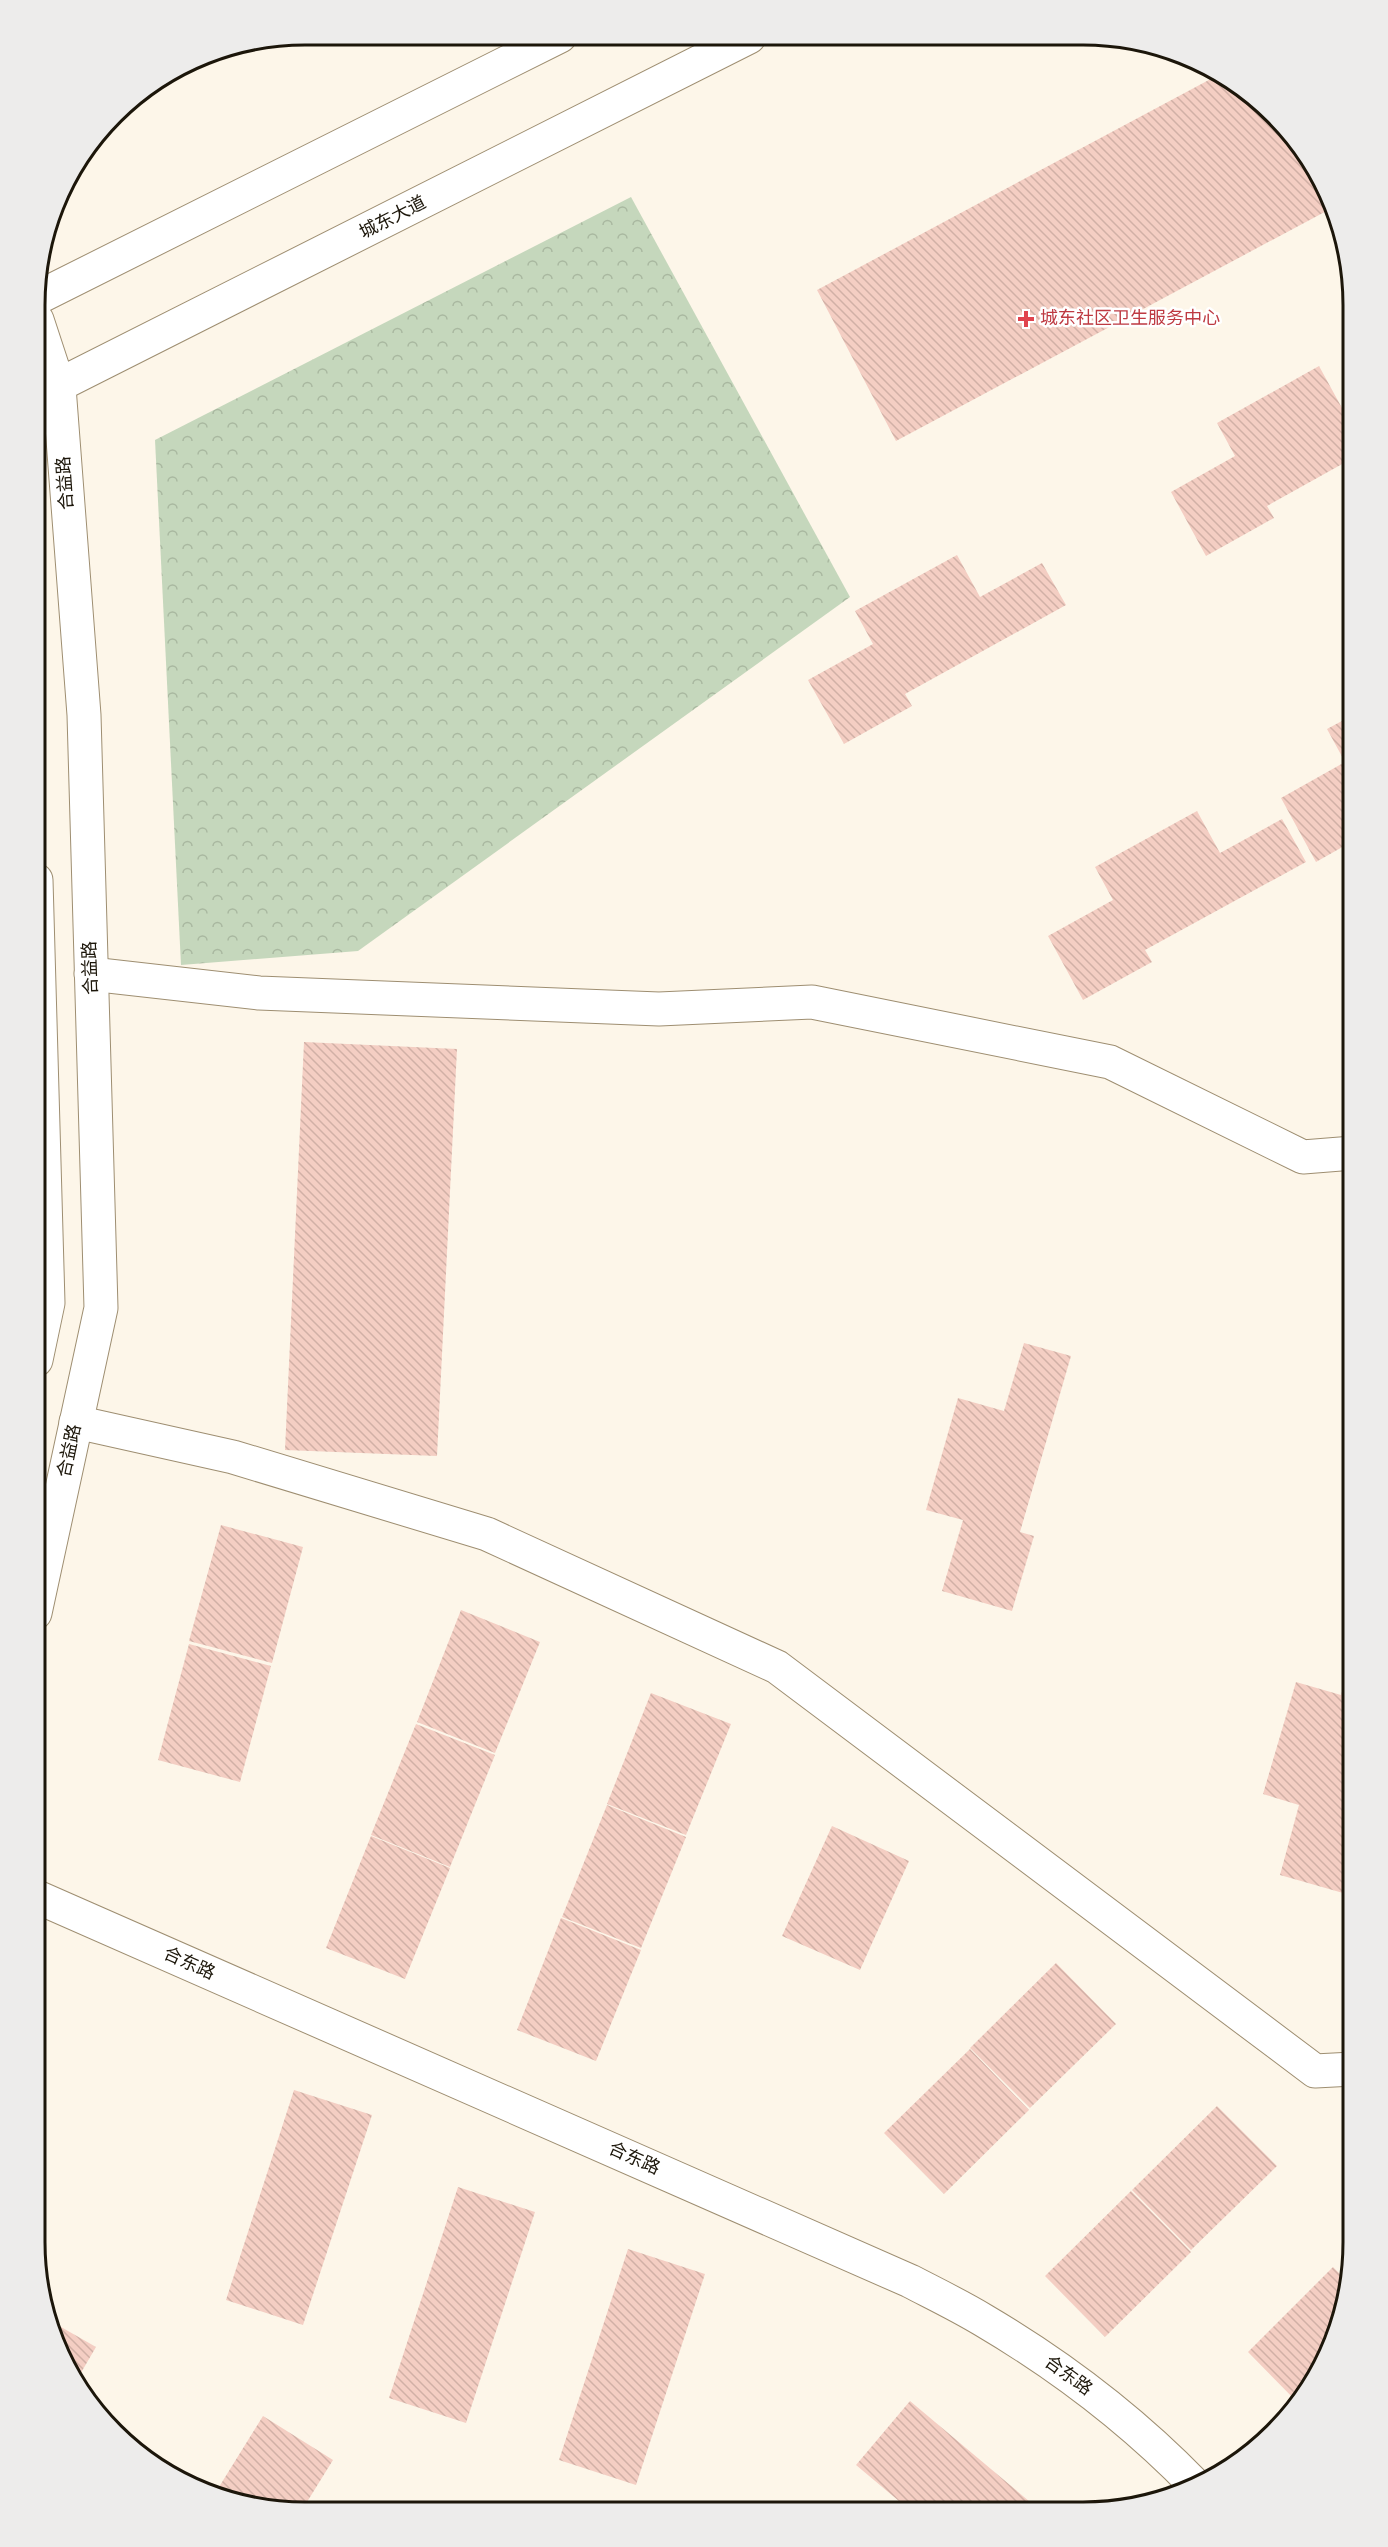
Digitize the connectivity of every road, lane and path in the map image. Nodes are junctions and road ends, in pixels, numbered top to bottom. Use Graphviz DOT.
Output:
graph roads {
  1 [pos="542,45"];
  2 [pos="733,45"];
  3 [pos="46,294"];
  4 [pos="45,372"];
  5 [pos="48,392"];
  6 [pos="91,974"];
  7 [pos="1343,1153"];
  8 [pos="45,1197"];
  9 [pos="45,1317"];
  10 [pos="76,1422"];
  11 [pos="45,1566"];
  12 [pos="45,1900"];
  13 [pos="1343,2069"];
  14 [pos="1189,2479"];
  1 -- 3 [label="main road"];
  2 -- 5 [label="main road, 城东大道"];
  4 -- 5 [label="main road, 合益路"];
  5 -- 6 [label="main road, 合益路"];
  6 -- 7 [label="main road"];
  6 -- 10 [label="main road, 合益路"];
  8 -- 9 [label="main road"];
  10 -- 11 [label="main road, 合益路"];
  10 -- 13 [label="main road"];
  12 -- 14 [label="main road, 合东路"];
}
